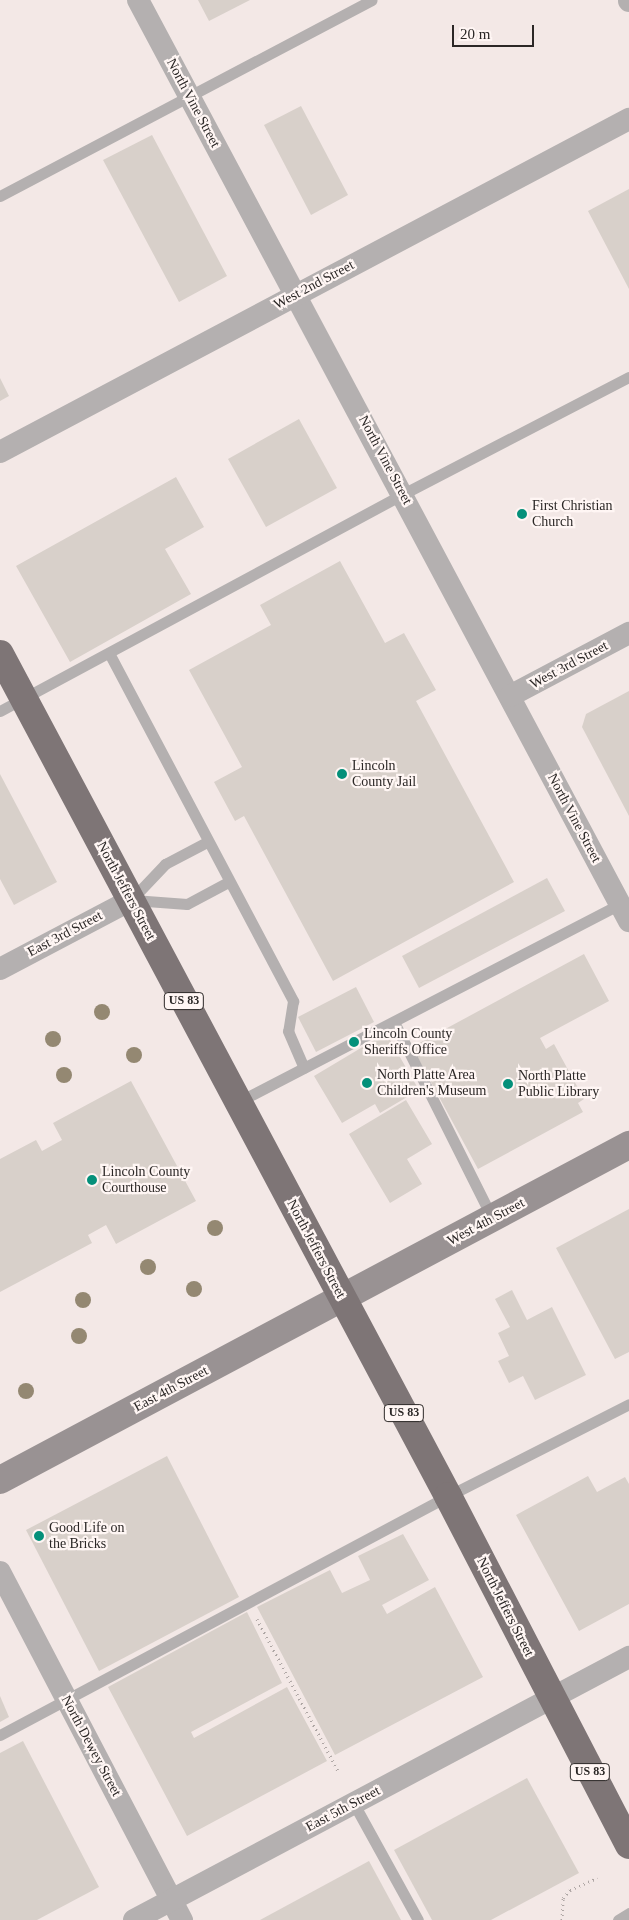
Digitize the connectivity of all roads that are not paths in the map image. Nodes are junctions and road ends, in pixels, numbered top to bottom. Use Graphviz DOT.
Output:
graph roads {
  1 [pos="138,0"];
  2 [pos="372,0"];
  3 [pos="189,97"];
  4 [pos="629,119"];
  5 [pos="0,196"];
  6 [pos="297,294"];
  7 [pos="629,377"];
  8 [pos="0,452"];
  9 [pos="403,494"];
  10 [pos="629,633"];
  11 [pos="109,652"];
  12 [pos="0,654"];
  13 [pos="510,696"];
  14 [pos="24,698"];
  15 [pos="0,711"];
  16 [pos="207,842"];
  17 [pos="228,882"];
  18 [pos="131,900"];
  19 [pos="625,913"];
  20 [pos="0,969"];
  21 [pos="394,1022"];
  22 [pos="304,1068"];
  23 [pos="238,1102"];
  24 [pos="629,1145"];
  25 [pos="492,1218"];
  26 [pos="342,1298"];
  27 [pos="629,1404"];
  28 [pos="0,1480"];
  29 [pos="448,1496"];
  30 [pos="0,1572"];
  31 [pos="629,1657"];
  32 [pos="552,1698"];
  33 [pos="66,1699"];
  34 [pos="0,1735"];
  35 [pos="354,1804"];
  36 [pos="629,1845"];
  37 [pos="172,1900"];
  38 [pos="629,1913"];
  39 [pos="134,1920"];
  40 [pos="182,1920"];
  41 [pos="418,1920"];
  42 [pos="618,1920"];
  1 -- 3 [label="street, North Vine Street"];
  2 -- 3 [label="lane"];
  3 -- 5 [label="lane"];
  3 -- 6 [label="street, North Vine Street"];
  4 -- 6 [label="street, West 2nd Street"];
  6 -- 8 [label="street, West 2nd Street"];
  6 -- 9 [label="street, North Vine Street"];
  7 -- 9 [label="lane"];
  9 -- 11 [label="lane"];
  9 -- 13 [label="street, North Vine Street"];
  10 -- 13 [label="street, West 3rd Street"];
  11 -- 14 [label="lane"];
  11 -- 16 [label="lane"];
  12 -- 14 [label="highway, North Jeffers Street / US 83"];
  13 -- 19 [label="street, North Vine Street"];
  14 -- 15 [label="lane"];
  14 -- 18 [label="highway, North Jeffers Street / US 83"];
  16 -- 17 [label="lane"];
  16 -- 18 [label="lane"];
  17 -- 18 [label="lane"];
  17 -- 22 [label="lane"];
  18 -- 20 [label="street, East 3rd Street"];
  18 -- 23 [label="highway, North Jeffers Street / US 83"];
  19 -- 21 [label="lane"];
  21 -- 22 [label="lane"];
  21 -- 25 [label="lane"];
  22 -- 23 [label="lane"];
  23 -- 26 [label="highway, North Jeffers Street / US 83"];
  24 -- 25 [label="main road, West 4th Street"];
  25 -- 26 [label="main road, West 4th Street"];
  26 -- 28 [label="main road, East 4th Street"];
  26 -- 29 [label="highway, North Jeffers Street / US 83"];
  27 -- 29 [label="lane"];
  29 -- 32 [label="highway, North Jeffers Street / US 83"];
  29 -- 33 [label="lane"];
  30 -- 33 [label="street, North Dewey Street"];
  31 -- 32 [label="street, East 5th Street"];
  32 -- 35 [label="street, East 5th Street"];
  32 -- 36 [label="highway, North Jeffers Street / US 83"];
  33 -- 34 [label="lane"];
  33 -- 37 [label="street, North Dewey Street"];
  35 -- 37 [label="street, East 5th Street"];
  35 -- 41 [label="lane"];
  37 -- 39 [label="street, East 5th Street"];
  37 -- 40 [label="street, North Dewey Street"];
  38 -- 42 [label="lane"];
}
